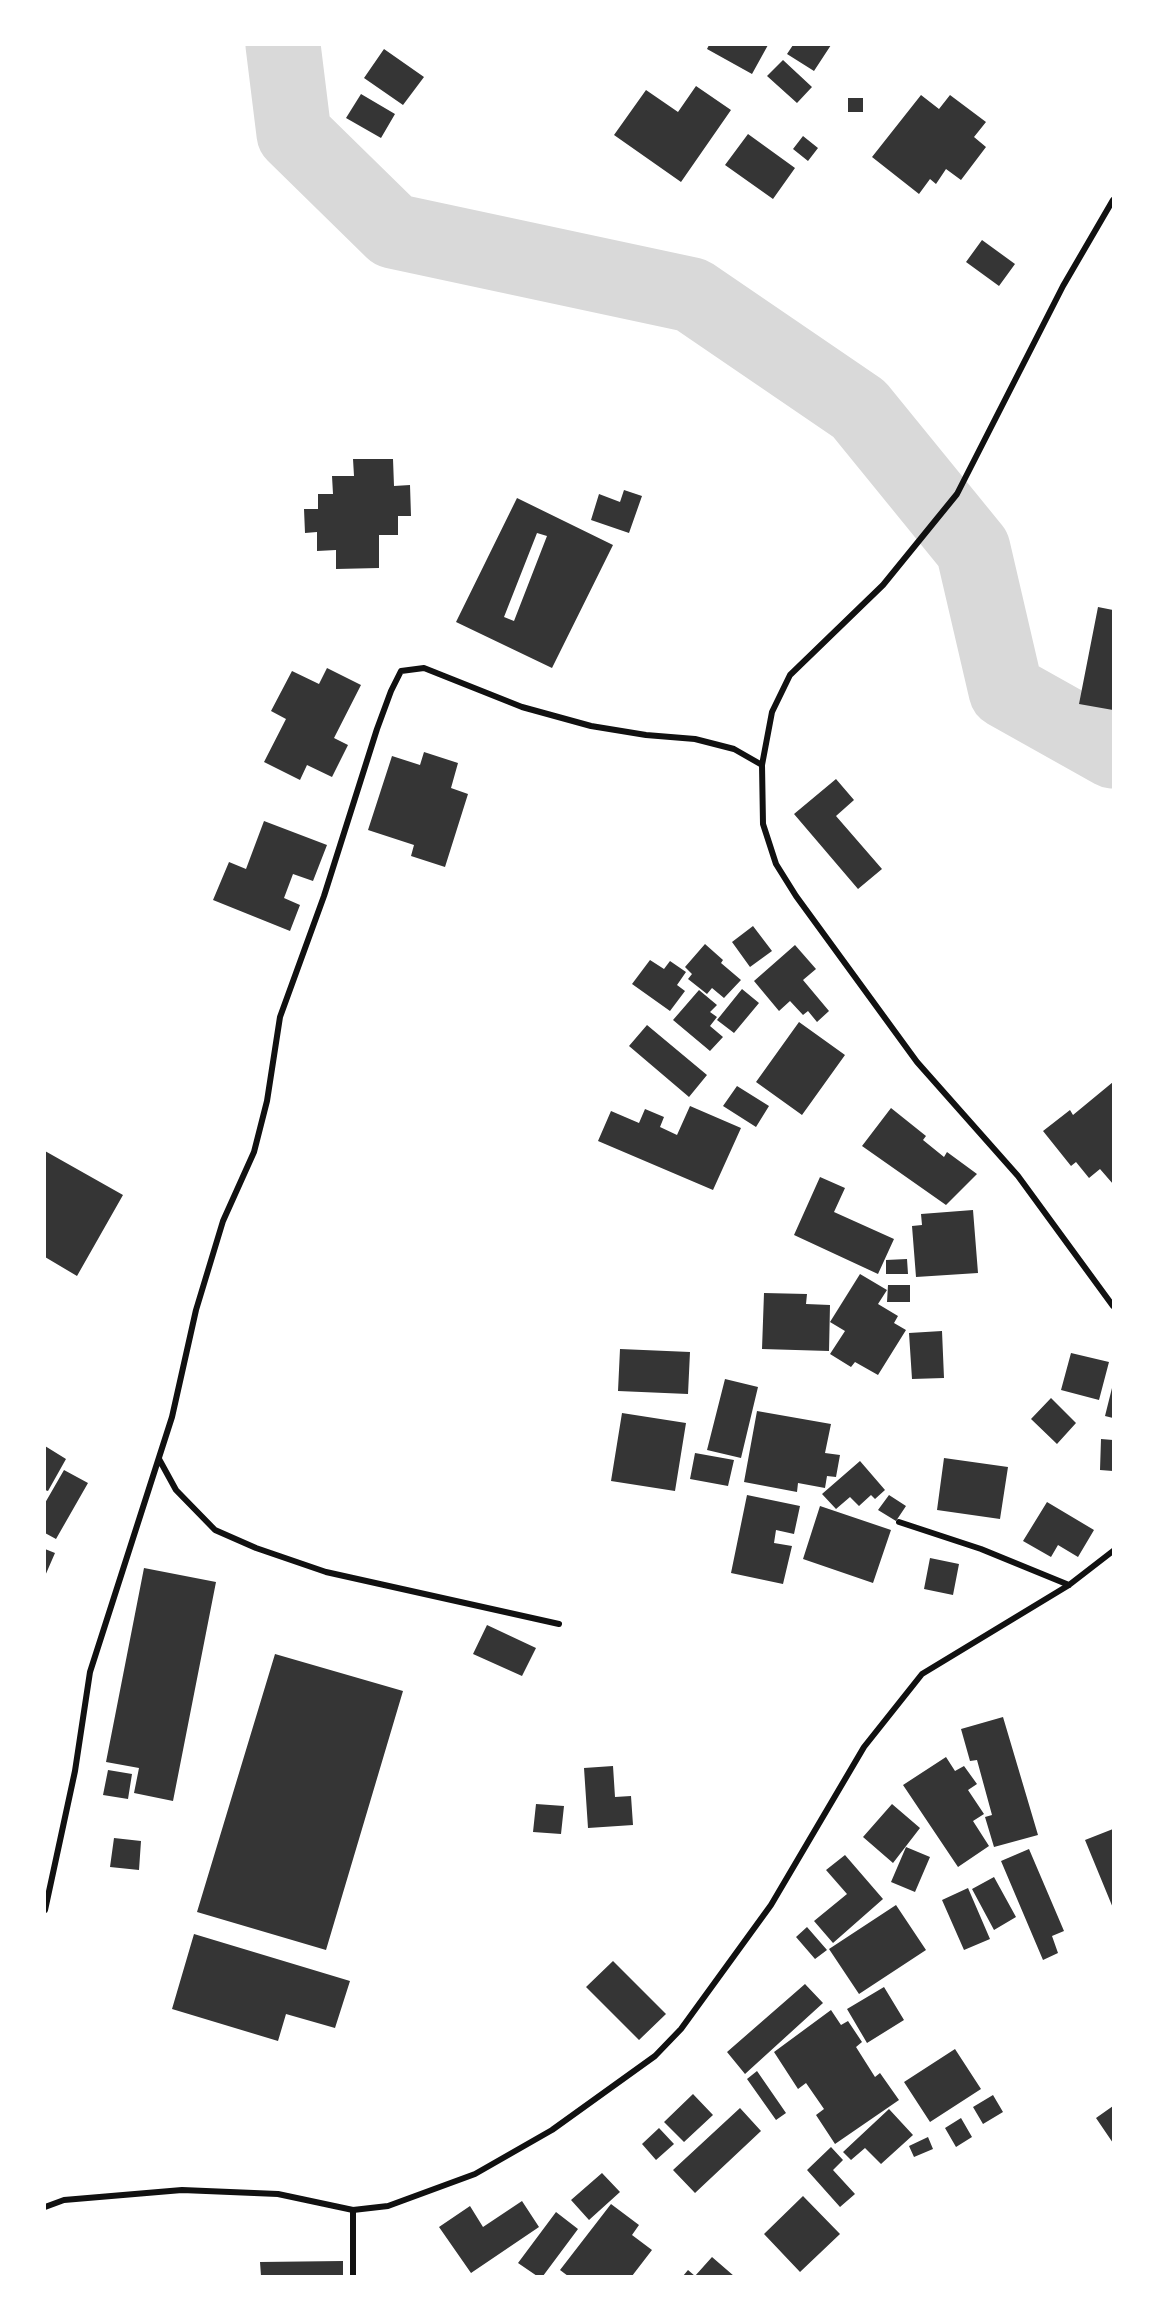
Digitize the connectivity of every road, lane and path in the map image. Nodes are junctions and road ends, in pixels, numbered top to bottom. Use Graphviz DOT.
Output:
graph roads {
  1 [pos="1113,200"];
  2 [pos="762,765"];
  3 [pos="1113,1306"];
  4 [pos="159,1459"];
  5 [pos="899,1522"];
  6 [pos="1113,1551"];
  7 [pos="1069,1585"];
  8 [pos="559,1624"];
  9 [pos="45,1910"];
  10 [pos="45,2207"];
  11 [pos="353,2210"];
  12 [pos="353,2276"];
  1 -- 2 [label="street"];
  2 -- 3 [label="street"];
  2 -- 4 [label="street"];
  4 -- 8 [label="street"];
  4 -- 9 [label="street"];
  5 -- 7 [label="street"];
  6 -- 7 [label="street"];
  7 -- 11 [label="street"];
  10 -- 11 [label="street"];
  11 -- 12 [label="street"];
}
